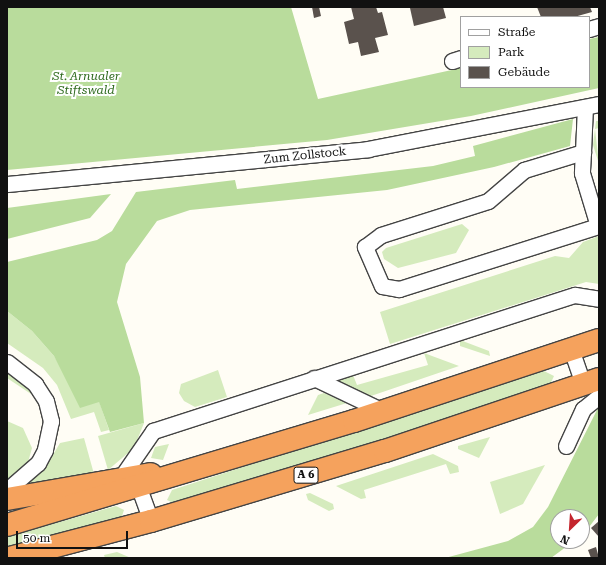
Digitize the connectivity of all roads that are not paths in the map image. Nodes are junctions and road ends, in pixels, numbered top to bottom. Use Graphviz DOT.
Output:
graph roads {
  1 [pos="592,106"];
  2 [pos="583,152"];
  3 [pos="7,184"];
  4 [pos="599,299"];
  5 [pos="599,340"];
  6 [pos="571,349"];
  7 [pos="7,362"];
  8 [pos="314,378"];
  9 [pos="594,386"];
  10 [pos="383,411"];
  11 [pos="566,446"];
  12 [pos="130,482"];
  13 [pos="7,490"];
  14 [pos="7,498"];
  15 [pos="151,521"];
  16 [pos="7,525"];
  17 [pos="10,558"];
  1 -- 2 [label="street"];
  1 -- 3 [label="street, Zum Zollstock"];
  2 -- 2 [label="street"];
  4 -- 8 [label="street"];
  5 -- 6 [label="highway"];
  6 -- 9 [label="street"];
  6 -- 10 [label="highway"];
  7 -- 13 [label="street"];
  8 -- 10 [label="street"];
  8 -- 12 [label="street"];
  9 -- 11 [label="street"];
  9 -- 15 [label="highway, A 6"];
  10 -- 12 [label="highway"];
  12 -- 14 [label="highway"];
  12 -- 15 [label="street"];
  12 -- 16 [label="highway"];
  15 -- 17 [label="highway, A 6"];
}
